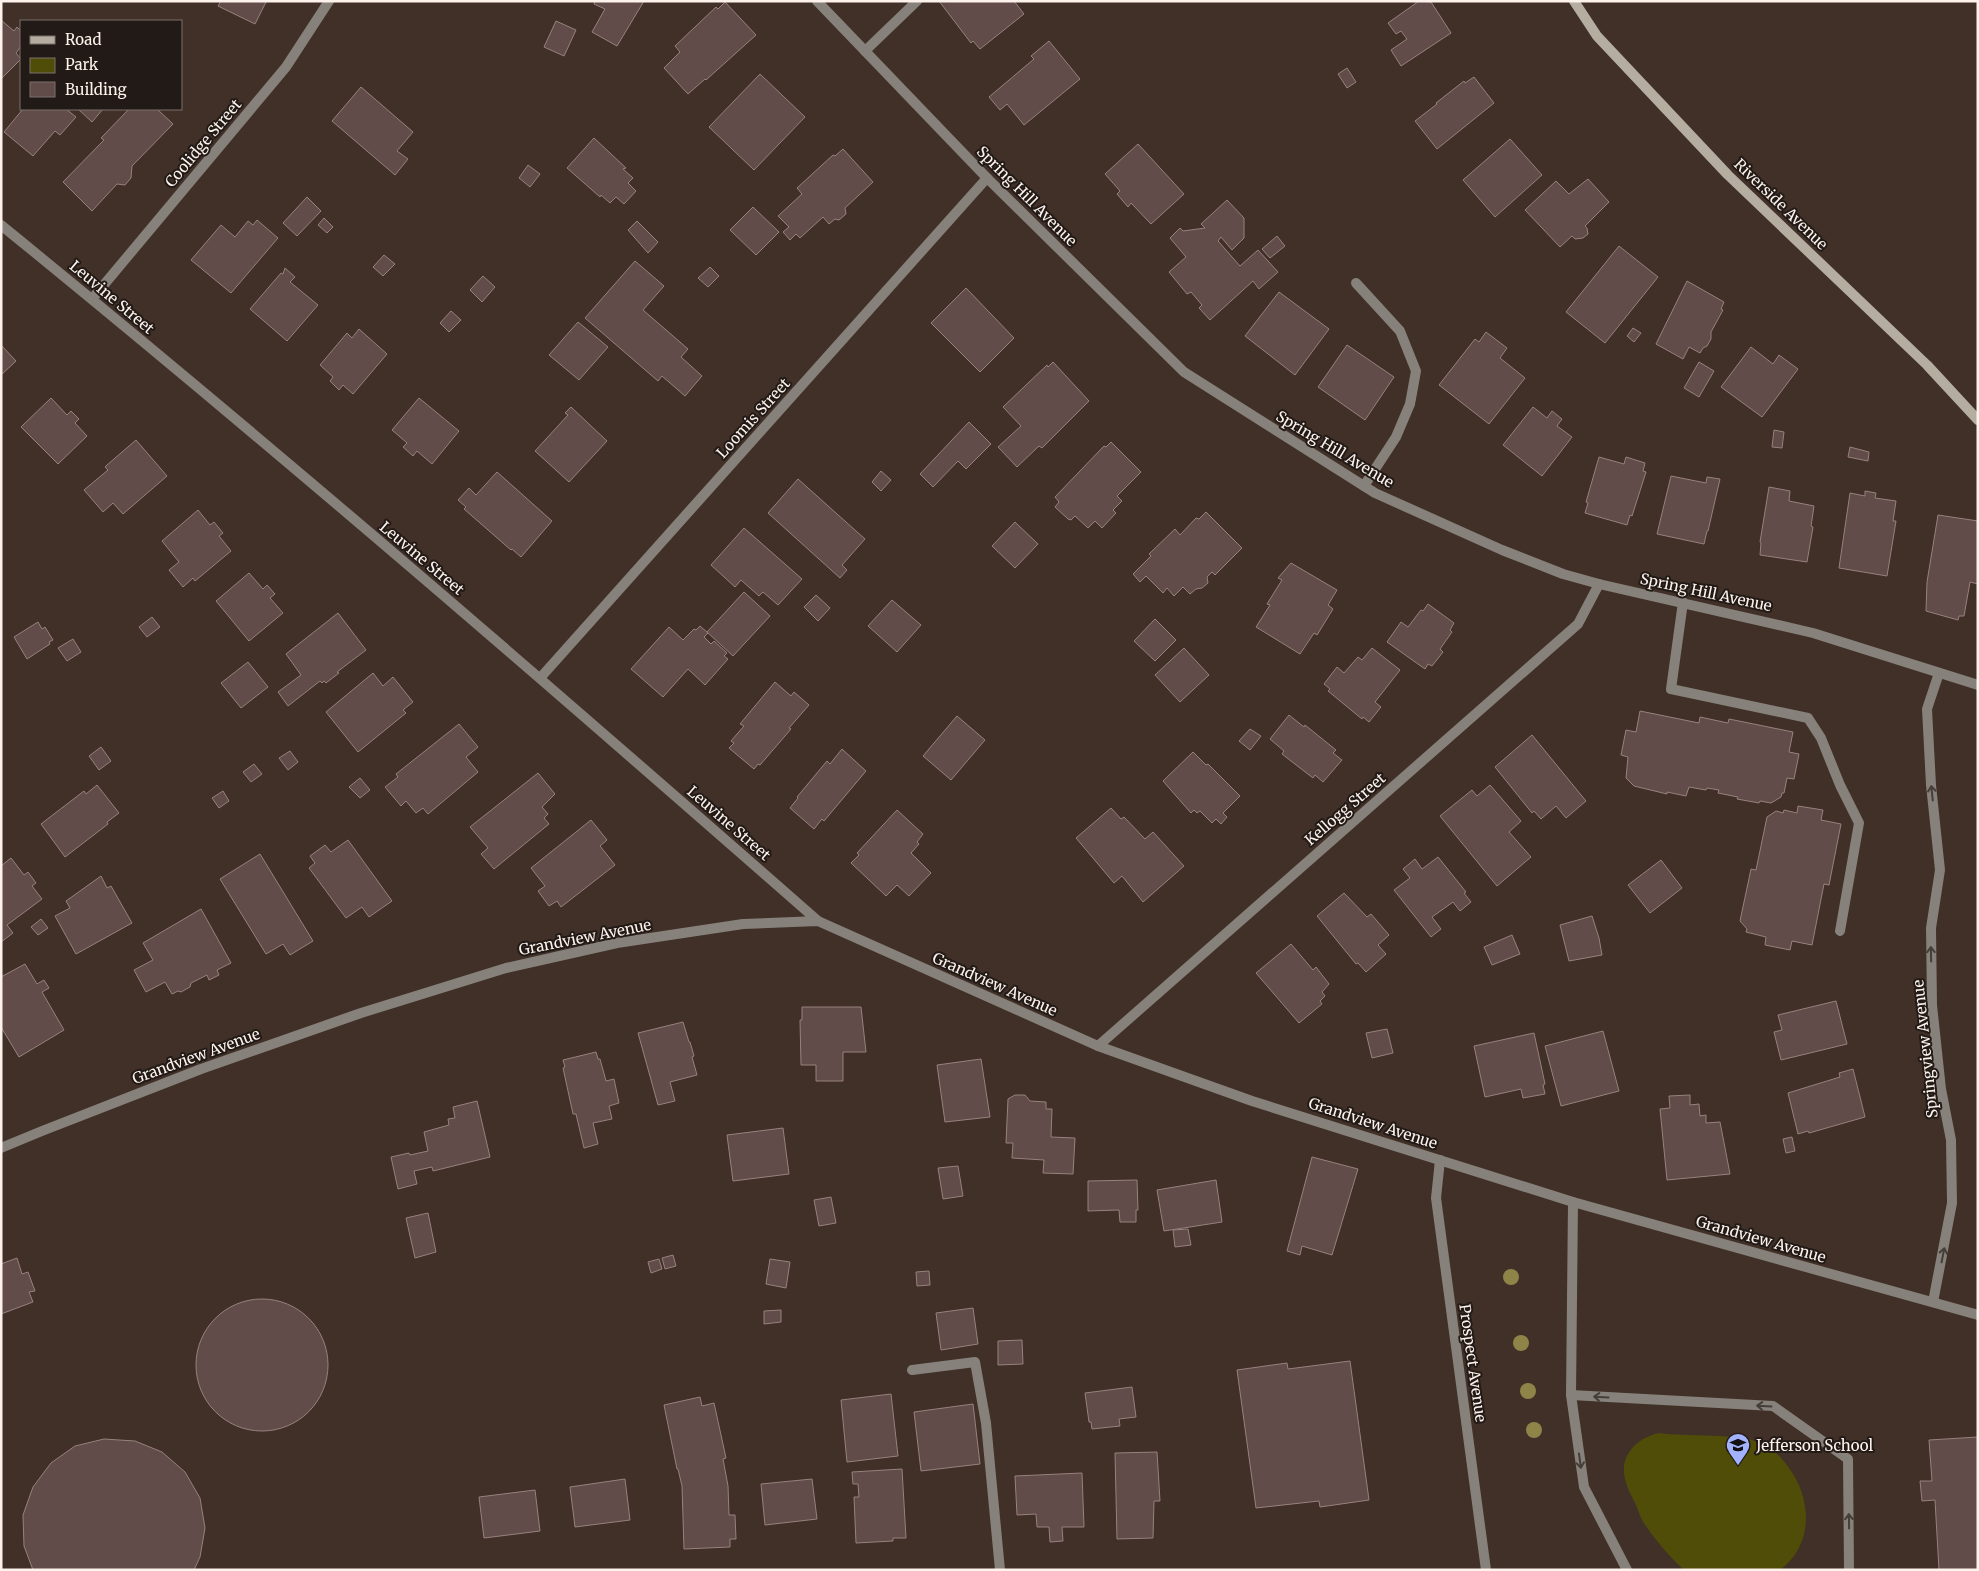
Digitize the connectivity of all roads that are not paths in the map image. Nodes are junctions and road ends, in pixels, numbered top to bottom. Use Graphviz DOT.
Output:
graph roads {
  1 [pos="329,1"];
  2 [pos="817,1"];
  3 [pos="917,1"];
  4 [pos="1574,1"];
  5 [pos="865,51"];
  6 [pos="987,178"];
  7 [pos="1,226"];
  8 [pos="1356,283"];
  9 [pos="92,299"];
  10 [pos="1978,420"];
  11 [pos="1364,486"];
  12 [pos="1600,584"];
  13 [pos="1683,602"];
  14 [pos="1939,673"];
  15 [pos="541,678"];
  16 [pos="1978,685"];
  17 [pos="818,921"];
  18 [pos="1840,931"];
  19 [pos="1098,1046"];
  20 [pos="1,1148"];
  21 [pos="1440,1160"];
  22 [pos="1573,1202"];
  23 [pos="1933,1302"];
  24 [pos="1978,1315"];
  25 [pos="912,1370"];
  26 [pos="1571,1395"];
  27 [pos="1000,1570"];
  28 [pos="1486,1570"];
  29 [pos="1627,1570"];
  30 [pos="1849,1570"];
  1 -- 9 [label="street, Coolidge Street"];
  2 -- 5 [label="street, Spring Hill Avenue"];
  3 -- 5 [label="street"];
  4 -- 10 [label="main road, Riverside Avenue"];
  5 -- 6 [label="street, Spring Hill Avenue"];
  6 -- 11 [label="street, Spring Hill Avenue"];
  6 -- 15 [label="street, Loomis Street"];
  7 -- 9 [label="street, Leuvine Street"];
  8 -- 11 [label="street"];
  9 -- 15 [label="street, Leuvine Street"];
  11 -- 12 [label="street, Spring Hill Avenue"];
  12 -- 13 [label="street, Spring Hill Avenue"];
  12 -- 19 [label="street, Kellogg Street"];
  13 -- 14 [label="street, Spring Hill Avenue"];
  13 -- 18 [label="street"];
  14 -- 16 [label="street, Spring Hill Avenue"];
  23 -- 14 [label="street, Springview Avenue, one-way"];
  15 -- 17 [label="street, Leuvine Street"];
  17 -- 19 [label="street, Grandview Avenue"];
  17 -- 20 [label="street, Grandview Avenue"];
  19 -- 21 [label="street, Grandview Avenue"];
  21 -- 22 [label="street, Grandview Avenue"];
  21 -- 28 [label="street, Prospect Avenue"];
  22 -- 23 [label="street, Grandview Avenue"];
  22 -- 26 [label="street"];
  23 -- 24 [label="street, Grandview Avenue"];
  25 -- 27 [label="street"];
  26 -- 29 [label="street, one-way"];
  30 -- 26 [label="street, one-way"];
}
